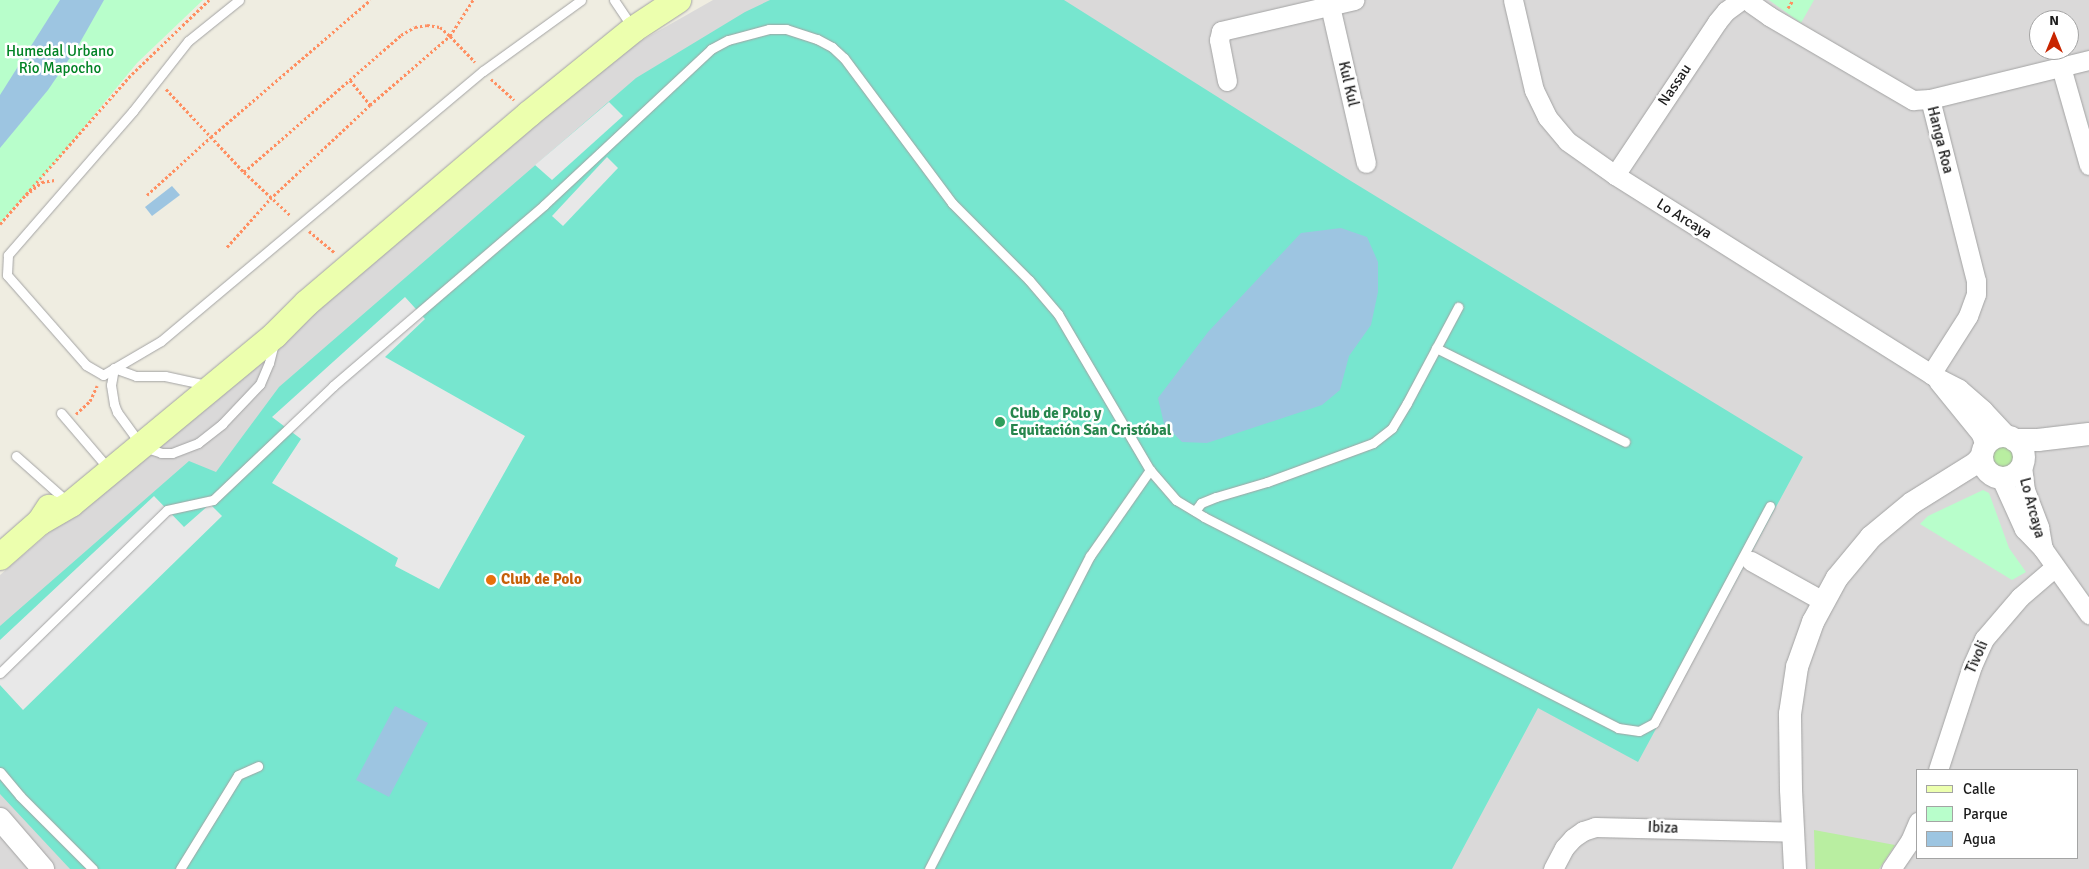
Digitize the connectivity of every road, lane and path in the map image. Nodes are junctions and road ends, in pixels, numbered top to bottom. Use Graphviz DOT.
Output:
graph roads {
  1 [pos="209,0"];
  2 [pos="239,0"];
  3 [pos="370,0"];
  4 [pos="473,0"];
  5 [pos="581,0"];
  6 [pos="614,0"];
  7 [pos="678,0"];
  8 [pos="1354,0"];
  9 [pos="1514,0"];
  10 [pos="1741,0"];
  11 [pos="1750,0"];
  12 [pos="1330,6"];
  13 [pos="634,29"];
  14 [pos="450,36"];
  15 [pos="2089,60"];
  16 [pos="2062,67"];
  17 [pos="350,80"];
  18 [pos="158,81"];
  19 [pos="1227,81"];
  20 [pos="1930,99"];
  21 [pos="370,105"];
  22 [pos="211,137"];
  23 [pos="1366,163"];
  24 [pos="2089,165"];
  25 [pos="80,172"];
  26 [pos="244,172"];
  27 [pos="1615,175"];
  28 [pos="147,194"];
  29 [pos="270,199"];
  30 [pos="16,203"];
  31 [pos="0,224"];
  32 [pos="300,224"];
  33 [pos="227,247"];
  34 [pos="350,266"];
  35 [pos="307,303"];
  36 [pos="1458,307"];
  37 [pos="275,335"];
  38 [pos="1436,348"];
  39 [pos="114,368"];
  40 [pos="103,375"];
  41 [pos="1932,375"];
  42 [pos="199,383"];
  43 [pos="61,413"];
  44 [pos="68,421"];
  45 [pos="2089,434"];
  46 [pos="2011,438"];
  47 [pos="2089,438"];
  48 [pos="138,440"];
  49 [pos="1625,442"];
  50 [pos="16,456"];
  51 [pos="102,461"];
  52 [pos="2023,463"];
  53 [pos="1990,464"];
  54 [pos="1150,470"];
  55 [pos="61,496"];
  56 [pos="1770,506"];
  57 [pos="1194,511"];
  58 [pos="40,522"];
  59 [pos="2043,549"];
  60 [pos="0,557"];
  61 [pos="1747,559"];
  62 [pos="2055,568"];
  63 [pos="1823,601"];
  64 [pos="2089,614"];
  65 [pos="0,673"];
  66 [pos="258,766"];
  67 [pos="1938,769"];
  68 [pos="0,772"];
  69 [pos="0,819"];
  70 [pos="1916,827"];
  71 [pos="1794,832"];
  72 [pos="43,869"];
  73 [pos="93,869"];
  74 [pos="180,869"];
  75 [pos="929,869"];
  76 [pos="1553,869"];
  77 [pos="1795,869"];
  78 [pos="1891,869"];
  1 -- 30 [label="path"];
  2 -- 18 [label="lane"];
  3 -- 22 [label="path"];
  4 -- 14 [label="path"];
  5 -- 32 [label="lane"];
  6 -- 13 [label="lane"];
  7 -- 13 [label="main road"];
  8 -- 12 [label="street"];
  9 -- 27 [label="street, Lo Arcaya"];
  10 -- 27 [label="street, Nassau"];
  11 -- 20 [label="street, Hanga Roa"];
  12 -- 19 [label="street"];
  12 -- 23 [label="street, Kul Kul"];
  13 -- 34 [label="main road"];
  14 -- 17 [label="path"];
  14 -- 21 [label="path"];
  15 -- 16 [label="street"];
  16 -- 20 [label="street"];
  16 -- 24 [label="street"];
  17 -- 21 [label="path"];
  17 -- 26 [label="path"];
  18 -- 22 [label="path"];
  18 -- 25 [label="lane"];
  20 -- 41 [label="street, Hanga Roa"];
  21 -- 29 [label="path"];
  22 -- 26 [label="path"];
  22 -- 28 [label="path"];
  25 -- 30 [label="path"];
  25 -- 40 [label="lane"];
  26 -- 29 [label="path"];
  27 -- 41 [label="street, Lo Arcaya"];
  29 -- 32 [label="path"];
  29 -- 33 [label="path"];
  30 -- 31 [label="path"];
  32 -- 34 [label="path"];
  32 -- 39 [label="lane"];
  34 -- 35 [label="main road"];
  35 -- 37 [label="main road"];
  35 -- 42 [label="main road"];
  36 -- 38 [label="lane"];
  37 -- 48 [label="main road"];
  37 -- 48 [label="lane"];
  38 -- 49 [label="lane"];
  38 -- 57 [label="lane"];
  39 -- 40 [label="lane"];
  39 -- 42 [label="lane"];
  39 -- 48 [label="lane"];
  40 -- 44 [label="path"];
  41 -- 46 [label="street, Lo Arcaya"];
  41 -- 53 [label="street, Lo Arcaya"];
  42 -- 48 [label="main road"];
  43 -- 44 [label="lane"];
  44 -- 51 [label="lane"];
  45 -- 46 [label="street"];
  46 -- 52 [label="street"];
  46 -- 53 [label="street"];
  47 -- 52 [label="street"];
  48 -- 51 [label="main road"];
  48 -- 58 [label="main road"];
  50 -- 55 [label="lane"];
  51 -- 55 [label="main road"];
  52 -- 53 [label="street"];
  52 -- 59 [label="street, Lo Arcaya"];
  53 -- 59 [label="street, Lo Arcaya"];
  53 -- 63 [label="street"];
  54 -- 57 [label="lane"];
  54 -- 65 [label="lane"];
  54 -- 75 [label="lane"];
  55 -- 58 [label="main road"];
  56 -- 61 [label="lane"];
  57 -- 61 [label="lane"];
  58 -- 60 [label="main road"];
  59 -- 62 [label="street, Lo Arcaya"];
  61 -- 63 [label="street"];
  62 -- 64 [label="street, Lo Arcaya"];
  62 -- 67 [label="street, Tivoli"];
  63 -- 71 [label="street"];
  66 -- 74 [label="lane"];
  68 -- 73 [label="lane"];
  69 -- 72 [label="street"];
  70 -- 78 [label="street"];
  71 -- 76 [label="street, Ibiza"];
  71 -- 77 [label="street"];
}
